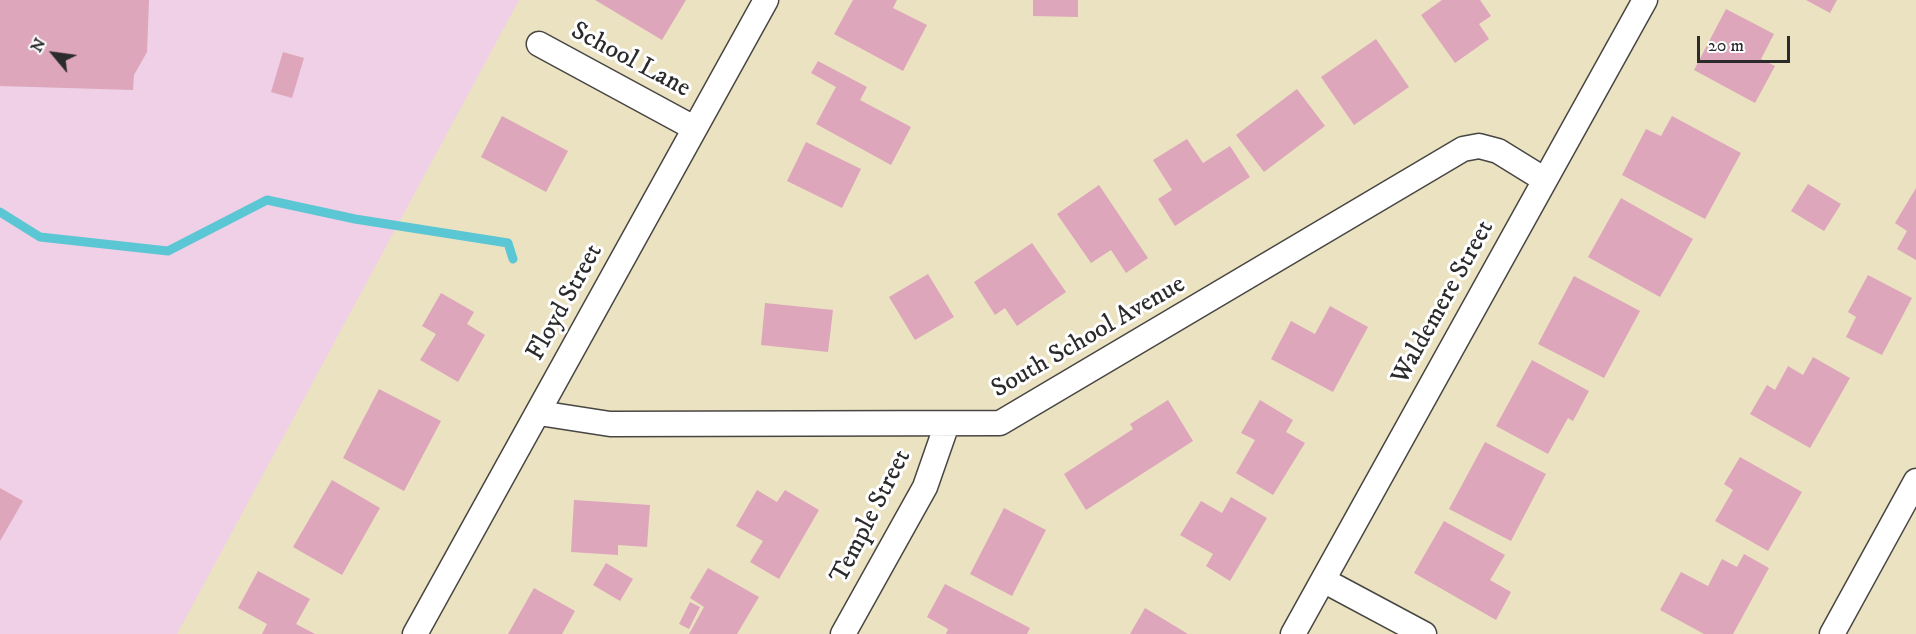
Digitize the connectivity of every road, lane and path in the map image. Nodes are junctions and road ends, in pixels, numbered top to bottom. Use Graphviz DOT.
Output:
graph roads {
  1 [pos="766,0"];
  2 [pos="1645,0"];
  3 [pos="538,44"];
  4 [pos="694,128"];
  5 [pos="1545,180"];
  6 [pos="539,413"];
  7 [pos="947,424"];
  8 [pos="1916,481"];
  9 [pos="1323,580"];
  10 [pos="415,634"];
  11 [pos="843,634"];
  12 [pos="1293,634"];
  13 [pos="1424,634"];
  14 [pos="1832,634"];
  1 -- 4 [label="street, Floyd Street"];
  2 -- 5 [label="street, Waldemere Street"];
  3 -- 4 [label="street, School Lane"];
  4 -- 6 [label="street, Floyd Street"];
  5 -- 7 [label="street, South School Avenue"];
  5 -- 9 [label="street, Waldemere Street"];
  6 -- 7 [label="street, South School Avenue"];
  6 -- 10 [label="street, Floyd Street"];
  7 -- 11 [label="street, Temple Street"];
  8 -- 14 [label="street"];
  9 -- 12 [label="street, Waldemere Street"];
  9 -- 13 [label="street"];
}
